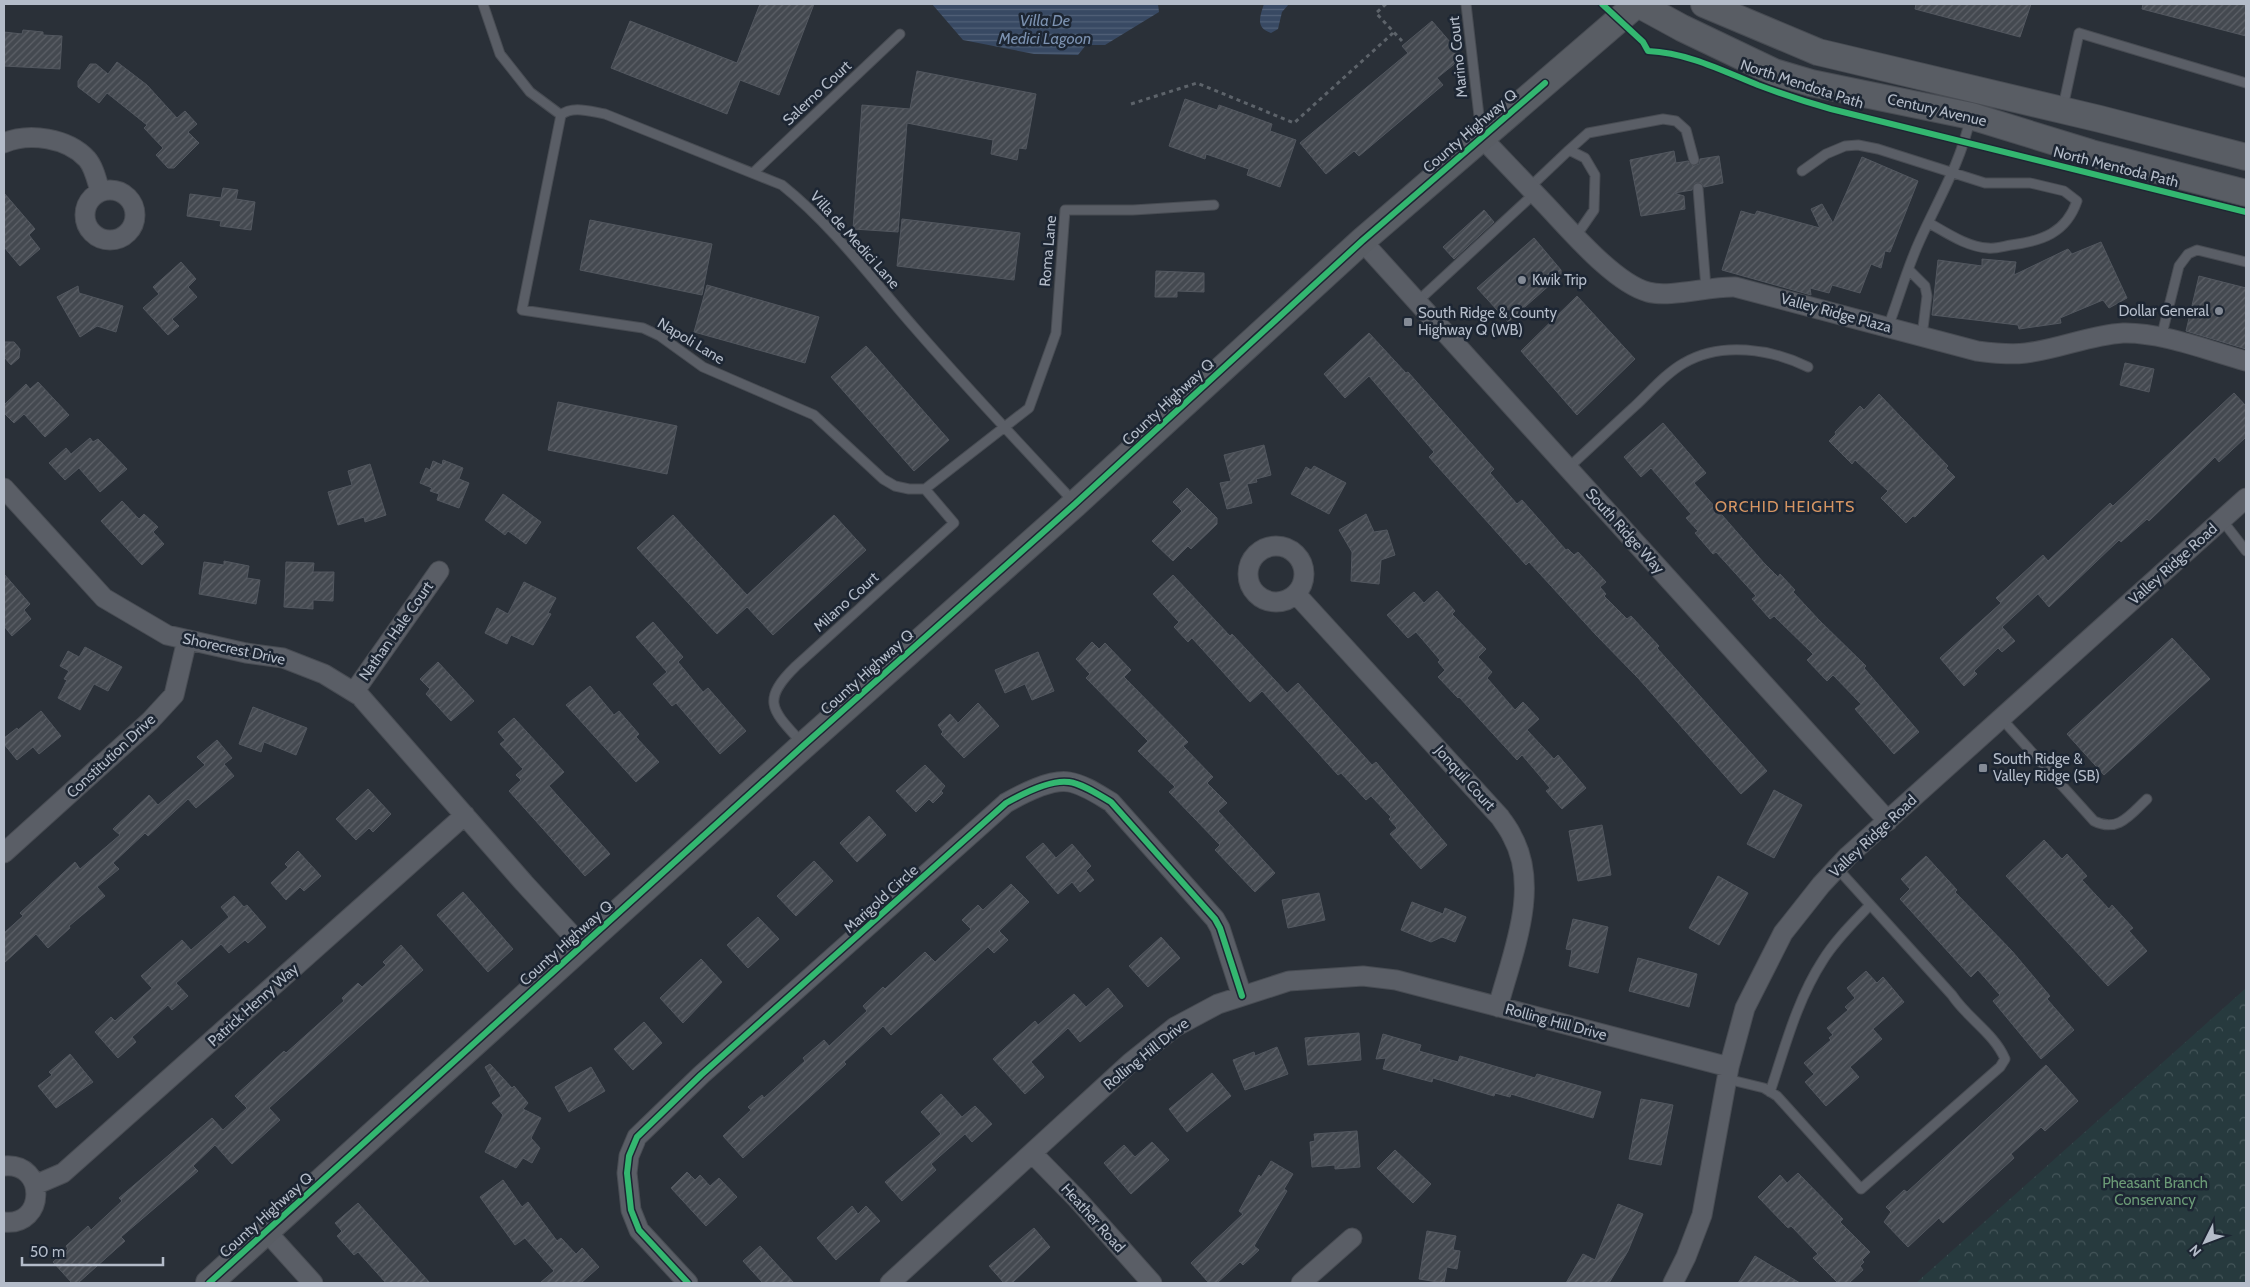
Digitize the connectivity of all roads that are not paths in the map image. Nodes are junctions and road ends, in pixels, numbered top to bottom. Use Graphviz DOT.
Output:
graph roads {
  1 [pos="483,4"];
  2 [pos="1466,4"];
  3 [pos="1637,4"];
  4 [pos="1704,4"];
  5 [pos="900,34"];
  6 [pos="2246,83"];
  7 [pos="2062,110"];
  8 [pos="561,115"];
  9 [pos="1971,116"];
  10 [pos="1482,138"];
  11 [pos="4,142"];
  12 [pos="1569,150"];
  13 [pos="2246,157"];
  14 [pos="1694,160"];
  15 [pos="1802,171"];
  16 [pos="1952,172"];
  17 [pos="753,173"];
  18 [pos="1698,188"];
  19 [pos="1532,190"];
  20 [pos="100,191"];
  21 [pos="2246,193"];
  22 [pos="1214,204"];
  23 [pos="1929,223"];
  24 [pos="1576,236"];
  25 [pos="1362,241"];
  26 [pos="2246,252"];
  27 [pos="2245,261"];
  28 [pos="1909,270"];
  29 [pos="1706,288"];
  30 [pos="1418,301"];
  31 [pos="1888,327"];
  32 [pos="1922,336"];
  33 [pos="2161,338"];
  34 [pos="2246,361"];
  35 [pos="1808,367"];
  36 [pos="1004,426"];
  37 [pos="1568,468"];
  38 [pos="925,489"];
  39 [pos="6,494"];
  40 [pos="2246,498"];
  41 [pos="1076,504"];
  42 [pos="2222,520"];
  43 [pos="2246,551"];
  44 [pos="439,571"];
  45 [pos="1296,594"];
  46 [pos="188,640"];
  47 [pos="354,692"];
  48 [pos="2002,718"];
  49 [pos="804,745"];
  50 [pos="2147,799"];
  51 [pos="465,815"];
  52 [pos="1888,821"];
  53 [pos="4,854"];
  54 [pos="1837,868"];
  55 [pos="1870,905"];
  56 [pos="582,946"];
  57 [pos="1242,996"];
  58 [pos="1498,1007"];
  59 [pos="1728,1073"];
  60 [pos="1770,1092"];
  61 [pos="1032,1153"];
  62 [pos="4,1166"];
  63 [pos="35,1185"];
  64 [pos="4,1222"];
  65 [pos="266,1231"];
  66 [pos="1352,1238"];
  67 [pos="209,1283"];
  68 [pos="313,1283"];
  69 [pos="688,1283"];
  70 [pos="890,1283"];
  71 [pos="1152,1283"];
  72 [pos="1301,1283"];
  73 [pos="1673,1283"];
  1 -- 8 [label="lane"];
  2 -- 10 [label="lane, Marino Court"];
  3 -- 9 [label="main road, Century Avenue"];
  3 -- 10 [label="main road, County Highway Q"];
  4 -- 7 [label="main road, Century Avenue"];
  5 -- 17 [label="lane, Salerno Court"];
  6 -- 7 [label="lane"];
  7 -- 13 [label="main road, Century Avenue"];
  8 -- 17 [label="lane, Villa de Medici Lane"];
  8 -- 38 [label="lane, Napoli Lane"];
  9 -- 16 [label="lane"];
  9 -- 21 [label="main road, Century Avenue"];
  10 -- 19 [label="street, Valley Ridge Plaza"];
  10 -- 25 [label="main road, County Highway Q"];
  11 -- 20 [label="street"];
  12 -- 14 [label="lane"];
  12 -- 19 [label="lane"];
  12 -- 24 [label="lane"];
  15 -- 16 [label="lane"];
  16 -- 23 [label="lane"];
  16 -- 23 [label="lane"];
  17 -- 36 [label="lane, Villa de Medici Lane"];
  18 -- 29 [label="lane"];
  19 -- 24 [label="street, Valley Ridge Plaza"];
  19 -- 30 [label="lane"];
  22 -- 36 [label="lane, Roma Lane"];
  23 -- 28 [label="lane"];
  24 -- 29 [label="street, Valley Ridge Plaza"];
  25 -- 30 [label="street, South Ridge Way"];
  25 -- 41 [label="main road, County Highway Q"];
  26 -- 27 [label="lane"];
  27 -- 33 [label="lane"];
  28 -- 31 [label="lane"];
  28 -- 32 [label="lane"];
  29 -- 31 [label="street, Valley Ridge Plaza"];
  30 -- 37 [label="street, South Ridge Way"];
  31 -- 32 [label="street, Valley Ridge Plaza"];
  32 -- 33 [label="street, Valley Ridge Plaza"];
  33 -- 34 [label="street, Valley Ridge Plaza"];
  35 -- 37 [label="lane"];
  36 -- 38 [label="lane"];
  36 -- 41 [label="lane, Villa de Medici Lane"];
  37 -- 52 [label="street, South Ridge Way"];
  38 -- 49 [label="lane, Milano Court"];
  39 -- 46 [label="street, Shorecrest Drive"];
  40 -- 42 [label="street, Valley Ridge Road"];
  41 -- 49 [label="main road, County Highway Q"];
  42 -- 43 [label="lane"];
  42 -- 48 [label="street, Valley Ridge Road"];
  44 -- 47 [label="street, Nathan Hale Court"];
  45 -- 58 [label="street, Jonquil Court"];
  46 -- 47 [label="street, Shorecrest Drive"];
  46 -- 53 [label="street, Constitution Drive"];
  47 -- 51 [label="street, Shorecrest Drive"];
  48 -- 50 [label="lane"];
  48 -- 52 [label="street, Valley Ridge Road"];
  49 -- 56 [label="main road, County Highway Q"];
  51 -- 56 [label="street, Shorecrest Drive"];
  51 -- 63 [label="street, Patrick Henry Way"];
  52 -- 54 [label="street, Valley Ridge Road"];
  54 -- 55 [label="lane"];
  54 -- 59 [label="street, Valley Ridge Road"];
  55 -- 60 [label="lane"];
  55 -- 60 [label="lane"];
  56 -- 65 [label="main road, County Highway Q"];
  57 -- 58 [label="street, Rolling Hill Drive"];
  57 -- 61 [label="street, Rolling Hill Drive"];
  57 -- 69 [label="street, Marigold Circle"];
  58 -- 59 [label="street, Rolling Hill Drive"];
  59 -- 60 [label="lane"];
  59 -- 73 [label="street, Valley Ridge Road"];
  61 -- 70 [label="street, Rolling Hill Drive"];
  61 -- 71 [label="street, Heather Road"];
  62 -- 63 [label="street"];
  63 -- 64 [label="street"];
  65 -- 67 [label="main road, County Highway Q"];
  65 -- 68 [label="street"];
  66 -- 72 [label="street"];
}
